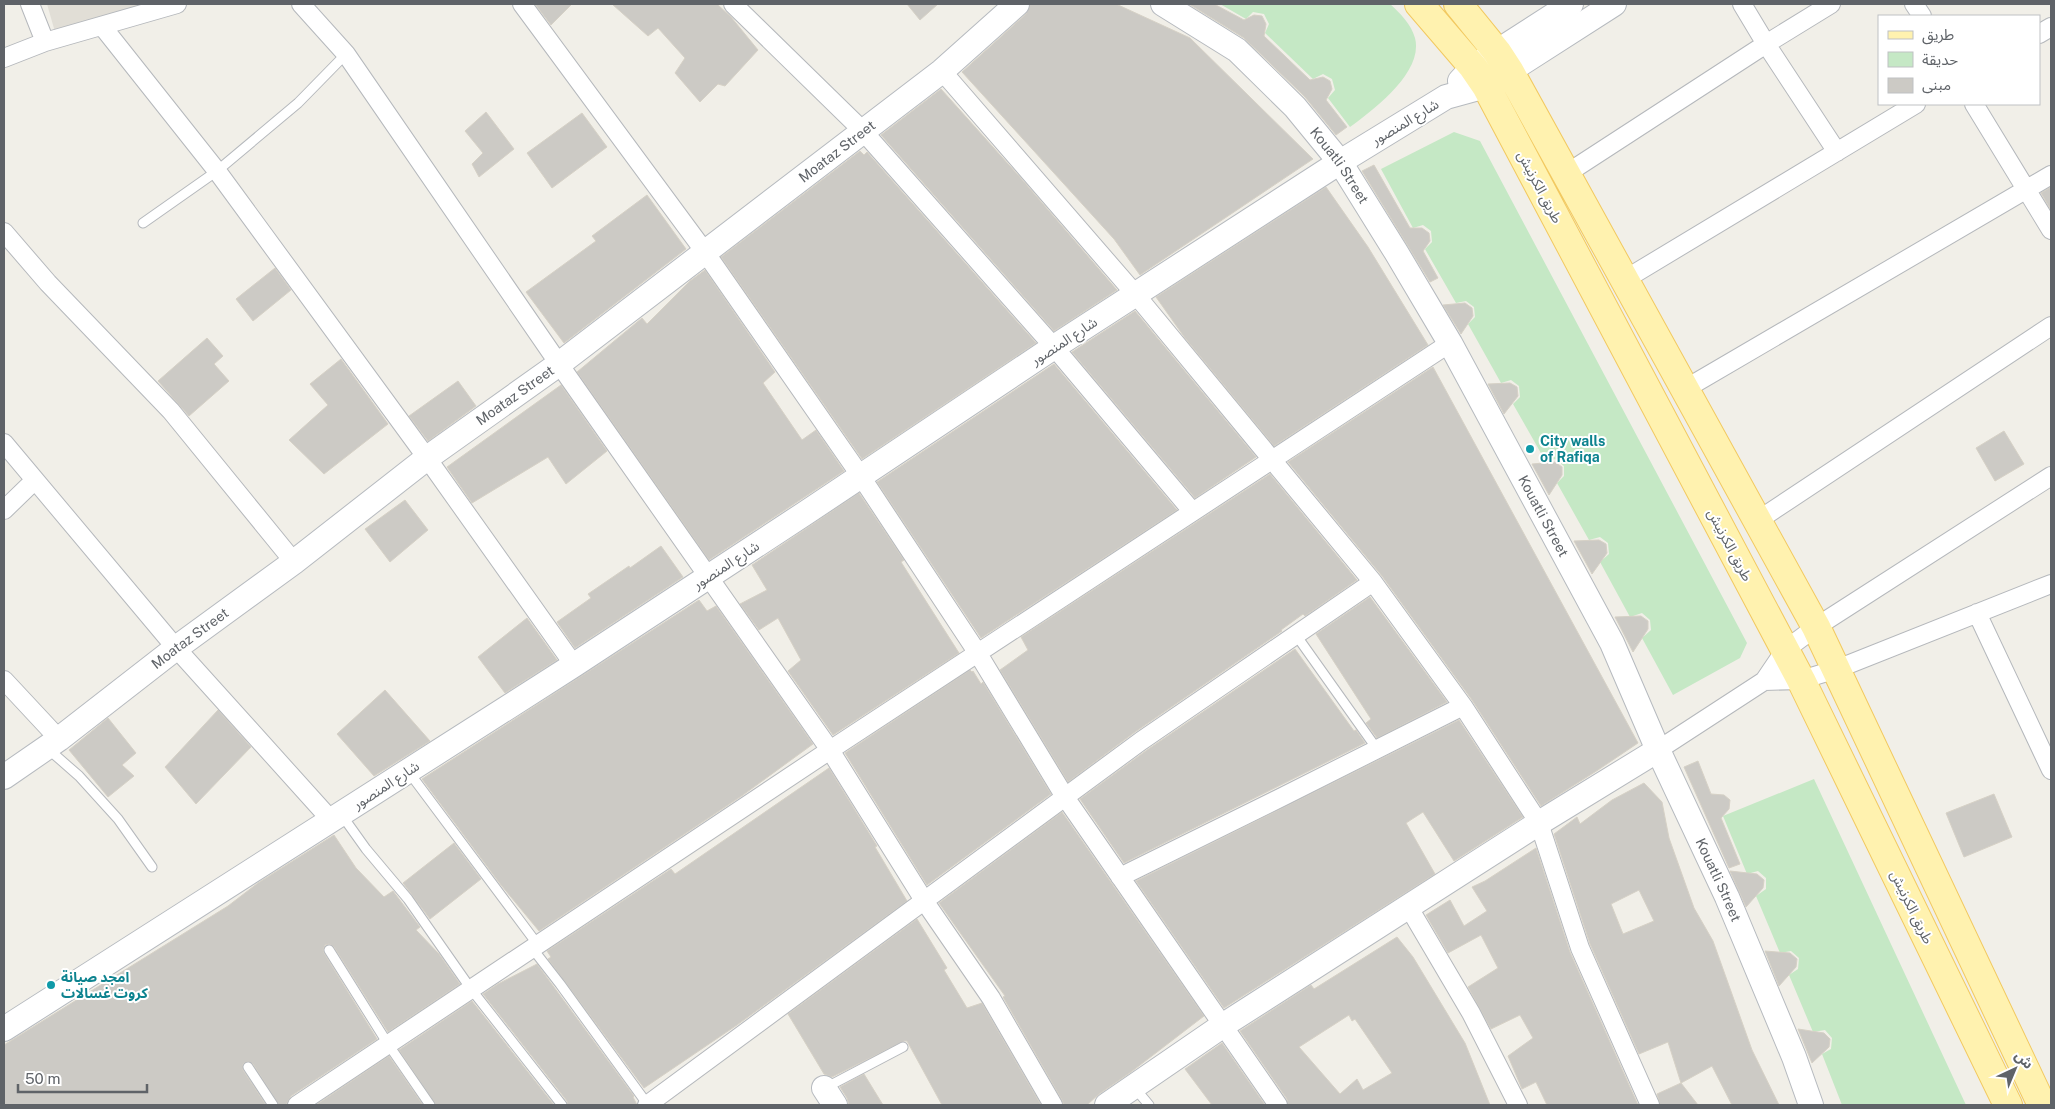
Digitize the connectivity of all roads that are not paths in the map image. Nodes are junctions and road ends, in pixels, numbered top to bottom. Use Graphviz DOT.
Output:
graph roads {
  1 [pos="30,4"];
  2 [pos="177,4"];
  3 [pos="301,4"];
  4 [pos="522,4"];
  5 [pos="733,4"];
  6 [pos="1017,4"];
  7 [pos="1163,4"];
  8 [pos="1420,4"];
  9 [pos="1458,4"];
  10 [pos="1571,4"];
  11 [pos="1614,4"];
  12 [pos="1742,4"];
  13 [pos="1831,4"];
  14 [pos="1914,4"];
  15 [pos="1921,15"];
  16 [pos="102,26"];
  17 [pos="2051,27"];
  18 [pos="2040,33"];
  19 [pos="45,42"];
  20 [pos="1766,44"];
  21 [pos="346,54"];
  22 [pos="4,58"];
  23 [pos="1504,62"];
  24 [pos="942,71"];
  25 [pos="1480,77"];
  26 [pos="1914,105"];
  27 [pos="1975,105"];
  28 [pos="862,130"];
  29 [pos="1837,152"];
  30 [pos="1340,162"];
  31 [pos="217,171"];
  32 [pos="1566,174"];
  33 [pos="2051,175"];
  34 [pos="2026,189"];
  35 [pos="143,223"];
  36 [pos="2051,230"];
  37 [pos="4,232"];
  38 [pos="705,252"];
  39 [pos="1624,280"];
  40 [pos="1136,294"];
  41 [pos="2051,326"];
  42 [pos="1450,343"];
  43 [pos="1054,346"];
  44 [pos="559,364"];
  45 [pos="1685,389"];
  46 [pos="4,444"];
  47 [pos="427,458"];
  48 [pos="1271,460"];
  49 [pos="860,476"];
  50 [pos="2051,476"];
  51 [pos="35,480"];
  52 [pos="4,510"];
  53 [pos="1192,511"];
  54 [pos="1757,521"];
  55 [pos="294,562"];
  56 [pos="707,577"];
  57 [pos="1372,582"];
  58 [pos="2051,584"];
  59 [pos="1977,613"];
  60 [pos="1816,627"];
  61 [pos="1296,635"];
  62 [pos="176,648"];
  63 [pos="1785,650"];
  64 [pos="977,652"];
  65 [pos="574,665"];
  66 [pos="1837,669"];
  67 [pos="4,680"];
  68 [pos="1802,680"];
  69 [pos="1764,681"];
  70 [pos="1463,706"];
  71 [pos="53,744"];
  72 [pos="1377,749"];
  73 [pos="830,750"];
  74 [pos="1658,750"];
  75 [pos="2051,770"];
  76 [pos="408,771"];
  77 [pos="4,777"];
  78 [pos="1066,797"];
  79 [pos="336,817"];
  80 [pos="1539,823"];
  81 [pos="152,867"];
  82 [pos="1120,877"];
  83 [pos="925,902"];
  84 [pos="1408,906"];
  85 [pos="535,946"];
  86 [pos="329,950"];
  87 [pos="471,989"];
  88 [pos="1222,1026"];
  89 [pos="4,1028"];
  90 [pos="388,1044"];
  91 [pos="903,1048"];
  92 [pos="248,1067"];
  93 [pos="1134,1087"];
  94 [pos="829,1097"];
  95 [pos="273,1105"];
  96 [pos="297,1105"];
  97 [pos="430,1105"];
  98 [pos="562,1105"];
  99 [pos="648,1105"];
  100 [pos="1052,1105"];
  101 [pos="1107,1105"];
  102 [pos="1149,1105"];
  103 [pos="1278,1105"];
  104 [pos="1518,1105"];
  105 [pos="1650,1105"];
  106 [pos="1811,1105"];
  107 [pos="2008,1105"];
  108 [pos="2042,1105"];
  1 -- 19 [label="street"];
  2 -- 16 [label="street"];
  3 -- 21 [label="street"];
  4 -- 38 [label="street"];
  5 -- 28 [label="street"];
  6 -- 24 [label="street, Moataz Street"];
  7 -- 30 [label="street, Kouatli Street"];
  8 -- 25 [label="main road, طريق الكرنيش"];
  9 -- 23 [label="main road, طريق الكرنيش"];
  10 -- 23 [label="street, شارع المنصور"];
  11 -- 23 [label="street, شارع المنصور"];
  12 -- 20 [label="street"];
  13 -- 20 [label="street"];
  14 -- 15 [label="street"];
  16 -- 19 [label="street"];
  16 -- 31 [label="street"];
  17 -- 18 [label="street"];
  19 -- 22 [label="street"];
  20 -- 29 [label="street"];
  20 -- 32 [label="street"];
  21 -- 31 [label="lane"];
  21 -- 44 [label="street"];
  23 -- 25 [label="street, شارع المنصور"];
  23 -- 32 [label="main road, طريق الكرنيش"];
  24 -- 28 [label="street, Moataz Street"];
  24 -- 40 [label="street"];
  25 -- 30 [label="street, شارع المنصور"];
  25 -- 63 [label="main road, طريق الكرنيش"];
  26 -- 29 [label="street"];
  27 -- 34 [label="street"];
  28 -- 38 [label="street, Moataz Street"];
  28 -- 43 [label="street"];
  29 -- 39 [label="street"];
  30 -- 40 [label="street, شارع المنصور"];
  30 -- 42 [label="street, Kouatli Street"];
  31 -- 35 [label="lane"];
  31 -- 47 [label="street"];
  32 -- 39 [label="main road, طريق الكرنيش"];
  33 -- 34 [label="street"];
  34 -- 36 [label="street"];
  34 -- 45 [label="street"];
  37 -- 55 [label="street"];
  38 -- 44 [label="street, Moataz Street"];
  38 -- 49 [label="street"];
  39 -- 45 [label="main road, طريق الكرنيش"];
  40 -- 43 [label="street, شارع المنصور"];
  40 -- 48 [label="street"];
  41 -- 54 [label="street"];
  42 -- 48 [label="street"];
  42 -- 74 [label="street, Kouatli Street"];
  43 -- 49 [label="street, شارع المنصور"];
  43 -- 53 [label="street"];
  44 -- 47 [label="street, Moataz Street"];
  44 -- 56 [label="street"];
  45 -- 54 [label="main road, طريق الكرنيش"];
  46 -- 51 [label="street"];
  47 -- 55 [label="street, Moataz Street"];
  47 -- 65 [label="street"];
  48 -- 53 [label="street"];
  48 -- 57 [label="street"];
  49 -- 56 [label="street, شارع المنصور"];
  49 -- 64 [label="street"];
  50 -- 60 [label="street"];
  51 -- 52 [label="street"];
  51 -- 62 [label="street"];
  53 -- 64 [label="street"];
  54 -- 60 [label="main road, طريق الكرنيش"];
  55 -- 62 [label="street, Moataz Street"];
  56 -- 65 [label="street, شارع المنصور"];
  56 -- 73 [label="street"];
  57 -- 61 [label="street"];
  57 -- 70 [label="street"];
  58 -- 59 [label="street"];
  59 -- 66 [label="street"];
  59 -- 75 [label="street"];
  60 -- 63 [label="street"];
  60 -- 66 [label="main road, طريق الكرنيش"];
  61 -- 72 [label="lane"];
  61 -- 78 [label="street"];
  62 -- 71 [label="street, Moataz Street"];
  62 -- 79 [label="street"];
  63 -- 68 [label="main road, طريق الكرنيش"];
  63 -- 69 [label="street"];
  64 -- 73 [label="street"];
  64 -- 78 [label="street"];
  65 -- 76 [label="street, شارع المنصور"];
  66 -- 68 [label="street"];
  66 -- 108 [label="main road, طريق الكرنيش"];
  67 -- 71 [label="street"];
  68 -- 69 [label="street"];
  68 -- 107 [label="main road, طريق الكرنيش"];
  69 -- 74 [label="street"];
  70 -- 72 [label="street"];
  70 -- 80 [label="street"];
  71 -- 77 [label="street, Moataz Street"];
  71 -- 81 [label="lane"];
  72 -- 82 [label="street"];
  73 -- 83 [label="street"];
  73 -- 85 [label="street"];
  74 -- 80 [label="street"];
  74 -- 106 [label="street, Kouatli Street"];
  76 -- 79 [label="street, شارع المنصور"];
  76 -- 85 [label="lane"];
  78 -- 82 [label="street"];
  78 -- 83 [label="street"];
  79 -- 87 [label="lane"];
  79 -- 89 [label="street, شارع المنصور"];
  80 -- 84 [label="street"];
  80 -- 105 [label="street"];
  82 -- 88 [label="street"];
  83 -- 99 [label="street"];
  83 -- 100 [label="street"];
  84 -- 88 [label="street"];
  84 -- 104 [label="street"];
  85 -- 87 [label="street"];
  85 -- 99 [label="lane"];
  86 -- 90 [label="lane"];
  87 -- 90 [label="street"];
  87 -- 98 [label="lane"];
  88 -- 93 [label="street"];
  88 -- 103 [label="street"];
  90 -- 96 [label="street"];
  90 -- 97 [label="lane"];
  91 -- 94 [label="lane"];
  92 -- 95 [label="lane"];
  93 -- 101 [label="street"];
  93 -- 102 [label="lane"];
}
